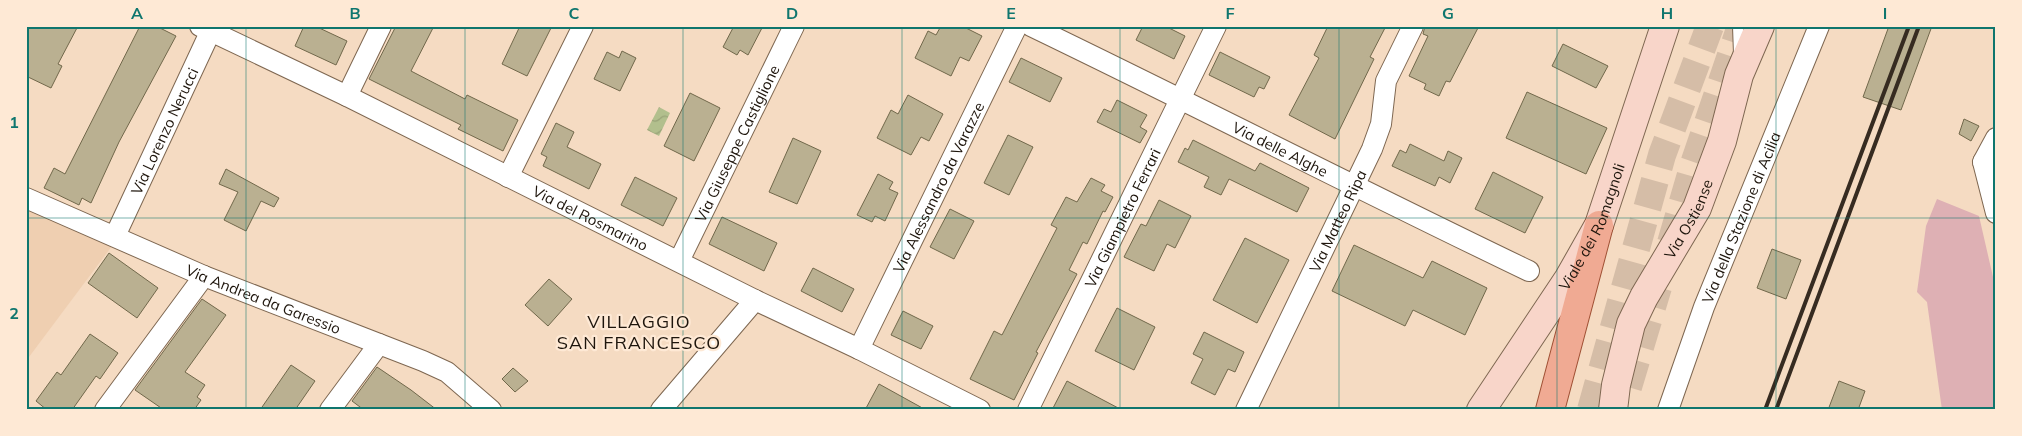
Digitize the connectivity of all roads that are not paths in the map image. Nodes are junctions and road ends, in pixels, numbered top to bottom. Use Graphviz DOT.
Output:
graph roads {
  1 [pos="381,26"];
  2 [pos="583,26"];
  3 [pos="794,26"];
  4 [pos="1018,26"];
  5 [pos="1031,26"];
  6 [pos="1216,26"];
  7 [pos="1413,26"];
  8 [pos="1665,26"];
  9 [pos="1738,26"];
  10 [pos="1760,26"];
  11 [pos="1819,26"];
  12 [pos="208,28"];
  13 [pos="1739,75"];
  14 [pos="347,96"];
  15 [pos="1181,98"];
  16 [pos="1996,138"];
  17 [pos="1990,165"];
  18 [pos="508,176"];
  19 [pos="1354,187"];
  20 [pos="26,198"];
  21 [pos="1996,213"];
  22 [pos="1599,225"];
  23 [pos="114,236"];
  24 [pos="679,261"];
  25 [pos="1529,271"];
  26 [pos="204,276"];
  27 [pos="755,300"];
  28 [pos="379,344"];
  29 [pos="859,349"];
  30 [pos="951,404"];
  31 [pos="1617,407"];
  32 [pos="105,410"];
  33 [pos="330,410"];
  34 [pos="491,410"];
  35 [pos="661,410"];
  36 [pos="980,410"];
  37 [pos="1028,410"];
  38 [pos="1246,410"];
  39 [pos="1481,410"];
  40 [pos="1550,410"];
  41 [pos="1668,410"];
  1 -- 14 [label="street"];
  2 -- 18 [label="street"];
  3 -- 24 [label="street, Via Giuseppe Castiglione"];
  4 -- 29 [label="street, Via Alessandro da Varazze"];
  5 -- 15 [label="street, Via delle Alghe"];
  6 -- 15 [label="street, Via Giampietro Ferrari"];
  7 -- 19 [label="street, Via Matteo Ripa"];
  8 -- 22 [label="main road, Viale dei Romagnoli"];
  9 -- 13 [label="lane"];
  10 -- 13 [label="main road, Via Ostiense"];
  11 -- 41 [label="street, Via della Stazione di Acilia"];
  12 -- 14 [label="street, Via del Rosmarino"];
  12 -- 23 [label="street, Via Lorenzo Nerucci"];
  13 -- 31 [label="main road, Via Ostiense"];
  14 -- 18 [label="street, Via del Rosmarino"];
  15 -- 19 [label="street, Via delle Alghe"];
  15 -- 37 [label="street, Via Giampietro Ferrari"];
  16 -- 17 [label="street"];
  17 -- 21 [label="street"];
  18 -- 24 [label="street, Via del Rosmarino"];
  19 -- 25 [label="street, Via delle Alghe"];
  19 -- 38 [label="street, Via Matteo Ripa"];
  20 -- 23 [label="street, Via Andrea da Garessio"];
  22 -- 39 [label="main road, Viale dei Romagnoli"];
  22 -- 40 [label="main road"];
  23 -- 26 [label="street, Via Andrea da Garessio"];
  24 -- 27 [label="street, Via del Rosmarino"];
  26 -- 28 [label="street, Via Andrea da Garessio"];
  26 -- 32 [label="street"];
  27 -- 29 [label="street, Via del Rosmarino"];
  27 -- 35 [label="street"];
  28 -- 33 [label="street"];
  28 -- 34 [label="street, Via Andrea da Garessio"];
  29 -- 30 [label="street, Via del Rosmarino"];
  30 -- 36 [label="street, Via del Rosmarino"];
}
